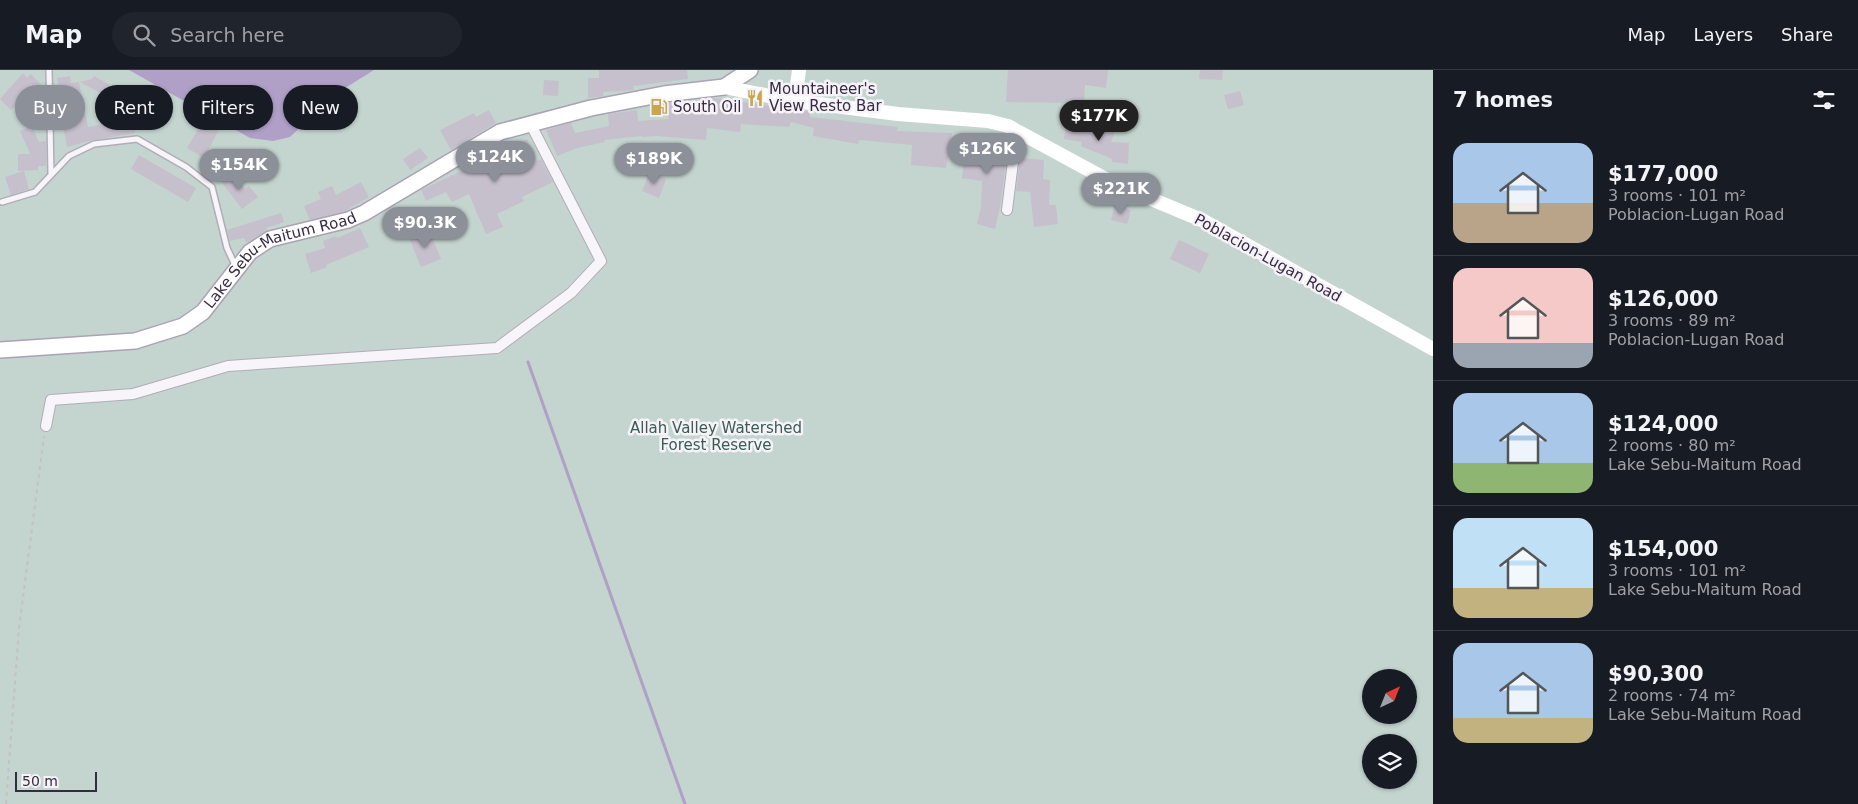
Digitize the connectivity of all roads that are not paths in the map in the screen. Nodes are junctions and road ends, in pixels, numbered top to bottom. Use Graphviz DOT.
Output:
graph roads {
  1 [pos="49,70"];
  2 [pos="750,70"];
  3 [pos="799,70"];
  4 [pos="724,87"];
  5 [pos="795,101"];
  6 [pos="530,123"];
  7 [pos="1017,130"];
  8 [pos="51,174"];
  9 [pos="2,202"];
  10 [pos="1007,210"];
  11 [pos="237,268"];
  12 [pos="1,347"];
  13 [pos="1433,349"];
  14 [pos="46,426"];
  1 -- 8 [label="lane"];
  2 -- 4 [label="main road"];
  3 -- 5 [label="main road"];
  4 -- 5 [label="main road, Poblacion-Lugan Road"];
  4 -- 6 [label="main road, Lake Sebu-Maitum Road"];
  5 -- 7 [label="main road, Poblacion-Lugan Road"];
  6 -- 11 [label="main road, Lake Sebu-Maitum Road"];
  6 -- 14 [label="street"];
  7 -- 10 [label="street"];
  7 -- 13 [label="main road, Poblacion-Lugan Road"];
  8 -- 9 [label="lane"];
  8 -- 11 [label="lane"];
  11 -- 12 [label="main road, Lake Sebu-Maitum Road"];
}
